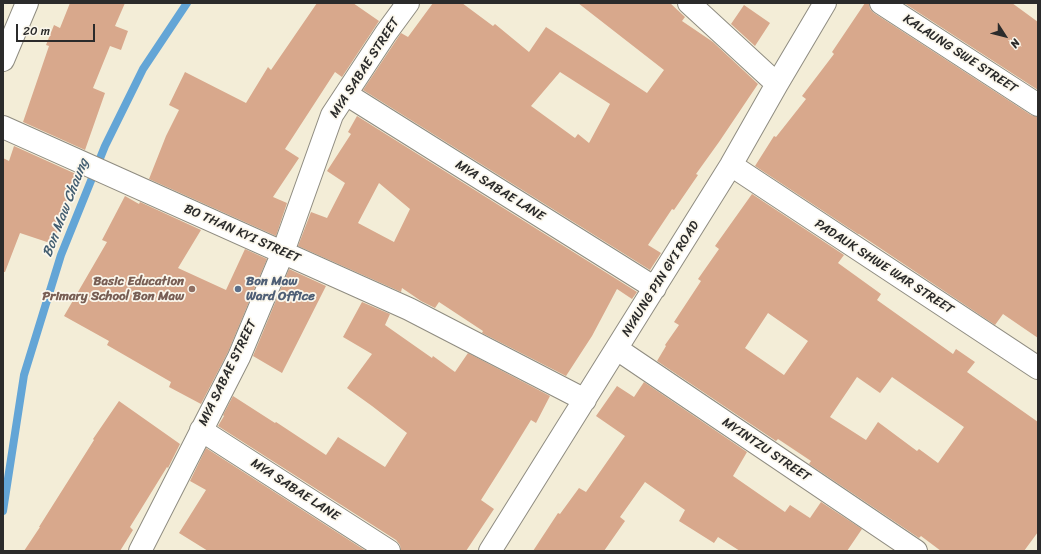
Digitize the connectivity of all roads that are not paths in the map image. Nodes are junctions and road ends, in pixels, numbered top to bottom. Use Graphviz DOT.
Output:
graph roads {
  1 [pos="27,3"];
  2 [pos="408,3"];
  3 [pos="689,3"];
  4 [pos="825,3"];
  5 [pos="881,3"];
  6 [pos="3,60"];
  7 [pos="776,84"];
  8 [pos="346,94"];
  9 [pos="1038,105"];
  10 [pos="3,127"];
  11 [pos="731,165"];
  12 [pos="283,252"];
  13 [pos="655,288"];
  14 [pos="617,349"];
  15 [pos="1038,368"];
  16 [pos="585,400"];
  17 [pos="201,430"];
  18 [pos="497,549"];
  19 [pos="140,551"];
  20 [pos="389,551"];
  21 [pos="916,551"];
  1 -- 6 [label="street"];
  2 -- 8 [label="street, MYA SABAE STREET"];
  3 -- 7 [label="street"];
  4 -- 7 [label="street, NYAUNG PIN GYI ROAD"];
  5 -- 9 [label="street, KALAUNG SWE STREET"];
  7 -- 11 [label="street, NYAUNG PIN GYI ROAD"];
  8 -- 12 [label="street, MYA SABAE STREET"];
  8 -- 13 [label="street, MYA SABAE LANE"];
  10 -- 12 [label="street, BO THAN KYI STREET"];
  11 -- 13 [label="street, NYAUNG PIN GYI ROAD"];
  11 -- 15 [label="street, PADAUK SHWE WAR STREET"];
  12 -- 16 [label="street, BO THAN KYI STREET"];
  12 -- 17 [label="street, MYA SABAE STREET"];
  13 -- 14 [label="street, NYAUNG PIN GYI ROAD"];
  14 -- 16 [label="street, NYAUNG PIN GYI ROAD"];
  14 -- 21 [label="street, MYINTZU STREET"];
  16 -- 18 [label="street, NYAUNG PIN GYI ROAD"];
  17 -- 19 [label="street, MYA SABAE STREET"];
  17 -- 20 [label="street, MYA SABAE LANE"];
}
